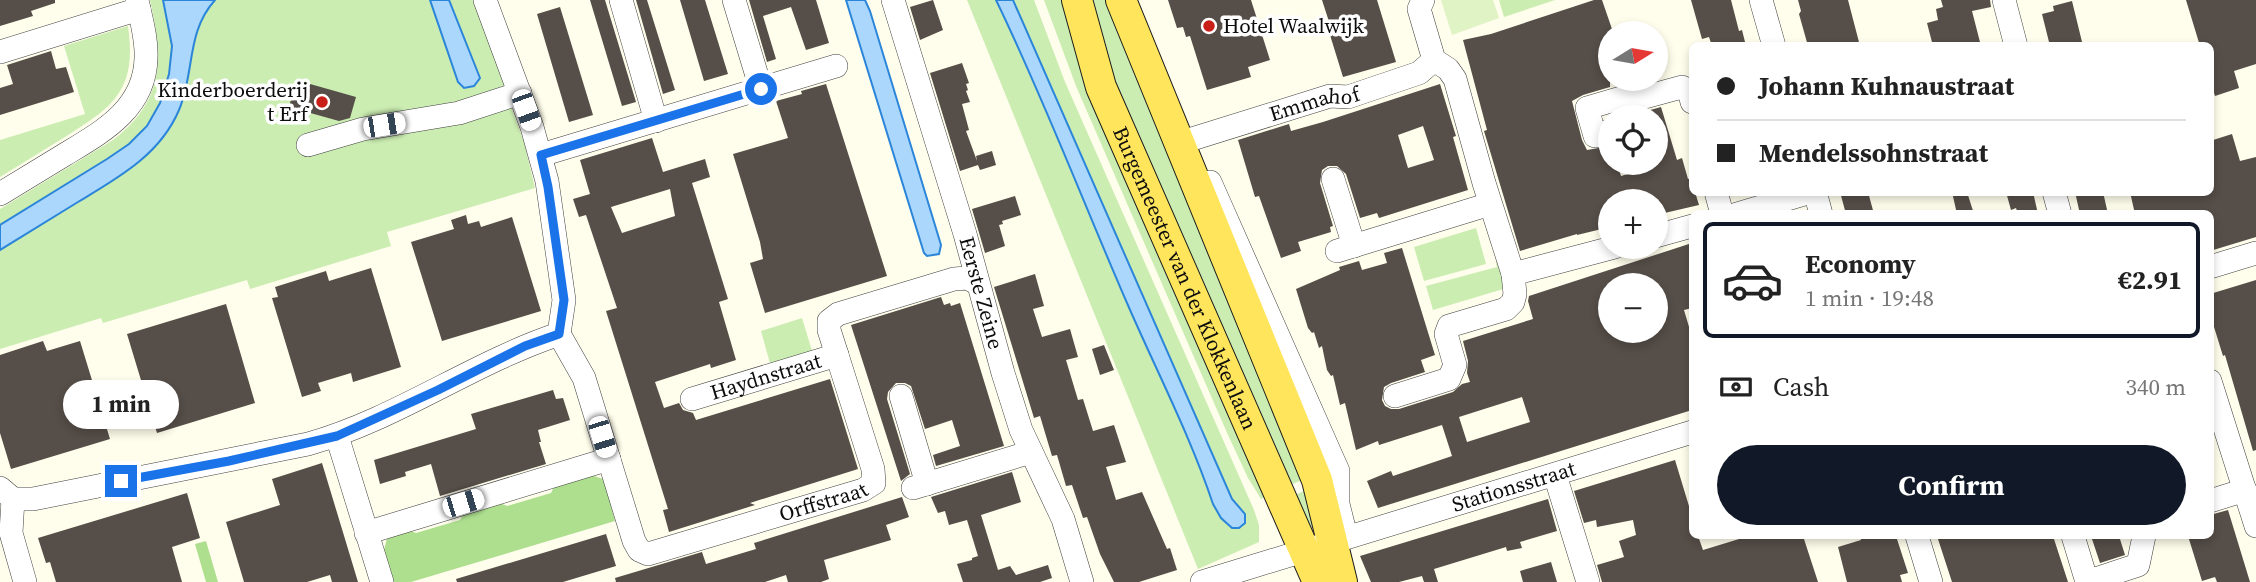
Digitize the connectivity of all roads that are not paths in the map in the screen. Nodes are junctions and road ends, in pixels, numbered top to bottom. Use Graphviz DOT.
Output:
graph roads {
  1 [pos="485,0"];
  2 [pos="621,0"];
  3 [pos="734,0"];
  4 [pos="893,0"];
  5 [pos="1077,0"];
  6 [pos="1121,0"];
  7 [pos="1133,0"];
  8 [pos="1423,0"];
  9 [pos="1761,0"];
  10 [pos="2004,0"];
  11 [pos="138,5"];
  12 [pos="1772,42"];
  13 [pos="2015,42"];
  14 [pos="0,52"];
  15 [pos="1434,60"];
  16 [pos="836,66"];
  17 [pos="761,89"];
  18 [pos="1689,91"];
  19 [pos="520,93"];
  20 [pos="1623,105"];
  21 [pos="1637,105"];
  22 [pos="656,121"];
  23 [pos="1598,135"];
  24 [pos="1192,139"];
  25 [pos="308,145"];
  26 [pos="541,155"];
  27 [pos="1334,179"];
  28 [pos="0,194"];
  29 [pos="1799,196"];
  30 [pos="1490,204"];
  31 [pos="1751,210"];
  32 [pos="1689,227"];
  33 [pos="1668,233"];
  34 [pos="1598,252"];
  35 [pos="2256,253"];
  36 [pos="2214,266"];
  37 [pos="1513,274"];
  38 [pos="977,283"];
  39 [pos="559,334"];
  40 [pos="837,355"];
  41 [pos="2214,394"];
  42 [pos="901,396"];
  43 [pos="1395,396"];
  44 [pos="692,399"];
  45 [pos="1689,433"];
  46 [pos="337,436"];
  47 [pos="1031,452"];
  48 [pos="609,459"];
  49 [pos="1555,475"];
  50 [pos="2245,490"];
  51 [pos="6,494"];
  52 [pos="2214,500"];
  53 [pos="2256,526"];
  54 [pos="366,533"];
  55 [pos="1918,539"];
  56 [pos="2074,539"];
  57 [pos="2143,539"];
  58 [pos="1340,541"];
  59 [pos="1304,551"];
  60 [pos="25,582"];
  61 [pos="382,582"];
  62 [pos="1082,582"];
  63 [pos="1202,582"];
  64 [pos="1318,582"];
  65 [pos="1342,582"];
  66 [pos="1588,582"];
  67 [pos="1931,582"];
  1 -- 19 [label="street"];
  2 -- 22 [label="street"];
  3 -- 17 [label="street"];
  4 -- 38 [label="street, Eerste Zeine"];
  5 -- 59 [label="main road, Burgemeester van der Klokkenlaan"];
  6 -- 58 [label="main road, Burgemeester van der Klokkenlaan"];
  7 -- 24 [label="street"];
  8 -- 15 [label="street"];
  9 -- 12 [label="street"];
  10 -- 13 [label="street"];
  11 -- 14 [label="street"];
  11 -- 28 [label="street"];
  15 -- 24 [label="street, Emmahof"];
  15 -- 30 [label="street"];
  16 -- 17 [label="street"];
  17 -- 22 [label="street"];
  18 -- 21 [label="street"];
  19 -- 25 [label="street"];
  19 -- 26 [label="street"];
  20 -- 23 [label="street"];
  22 -- 26 [label="street"];
  24 -- 58 [label="street"];
  26 -- 39 [label="street"];
  27 -- 30 [label="street"];
  29 -- 31 [label="street"];
  30 -- 37 [label="street"];
  32 -- 33 [label="street"];
  34 -- 37 [label="street"];
  35 -- 36 [label="street"];
  37 -- 43 [label="street"];
  38 -- 40 [label="street, Haydnstraat"];
  38 -- 47 [label="street, Eerste Zeine"];
  39 -- 46 [label="street"];
  39 -- 48 [label="street"];
  40 -- 44 [label="street, Haydnstraat"];
  40 -- 48 [label="street, Orffstraat"];
  41 -- 50 [label="street"];
  42 -- 47 [label="street"];
  45 -- 49 [label="street, Stationsstraat"];
  46 -- 51 [label="street"];
  46 -- 54 [label="street"];
  47 -- 62 [label="street, Eerste Zeine"];
  48 -- 54 [label="street"];
  49 -- 58 [label="street, Stationsstraat"];
  49 -- 66 [label="street"];
  50 -- 52 [label="street"];
  50 -- 53 [label="street"];
  51 -- 60 [label="street"];
  54 -- 61 [label="street"];
  55 -- 67 [label="street"];
  56 -- 57 [label="street"];
  58 -- 59 [label="street, Stationsstraat"];
  58 -- 65 [label="main road, Burgemeester van der Klokkenlaan"];
  59 -- 63 [label="street, Stationsstraat"];
  59 -- 64 [label="main road, Burgemeester van der Klokkenlaan"];
}
